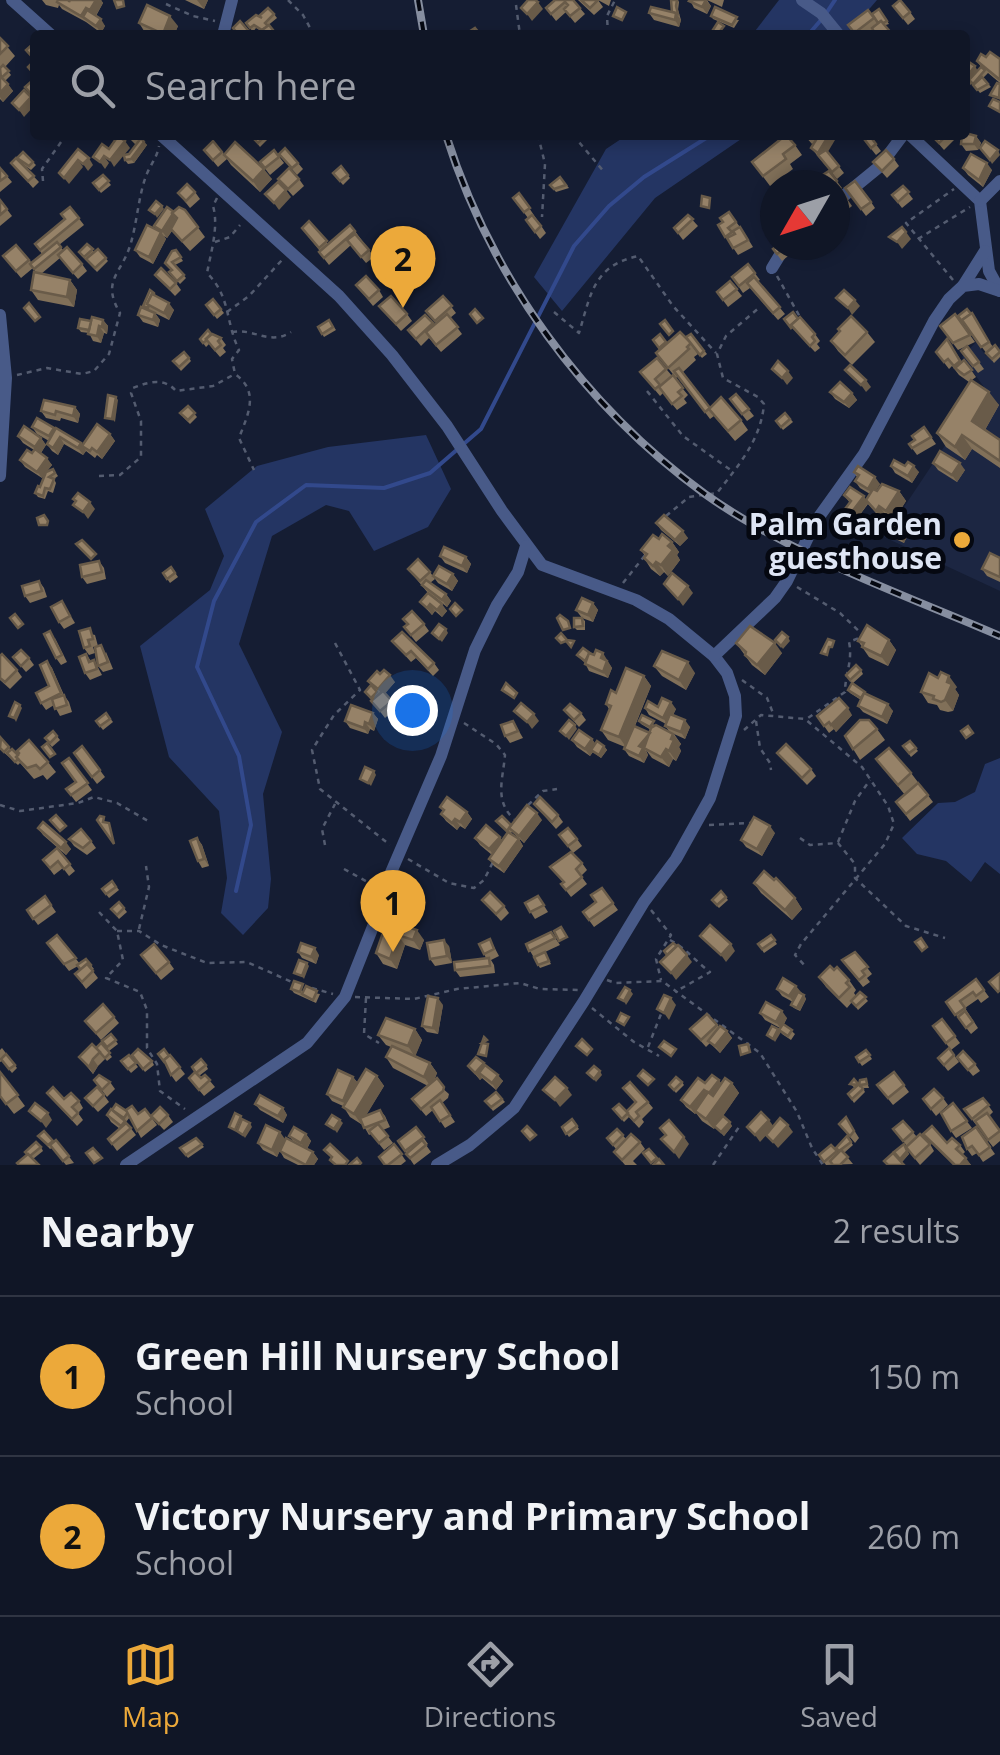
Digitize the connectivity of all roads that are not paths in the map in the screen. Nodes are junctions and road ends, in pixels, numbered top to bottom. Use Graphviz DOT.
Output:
graph roads {
  1 [pos="9,0"];
  2 [pos="232,0"];
  3 [pos="802,0"];
  4 [pos="0,6"];
  5 [pos="225,29"];
  6 [pos="45,30"];
  7 [pos="835,30"];
  8 [pos="902,140"];
  9 [pos="912,140"];
  10 [pos="178,142"];
  11 [pos="1000,181"];
  12 [pos="850,190"];
  13 [pos="980,201"];
  14 [pos="986,248"];
  15 [pos="777,260"];
  16 [pos="772,268"];
  17 [pos="962,287"];
  18 [pos="1000,291"];
  19 [pos="0,314"];
  20 [pos="0,476"];
  21 [pos="526,546"];
  22 [pos="542,566"];
  23 [pos="518,572"];
  24 [pos="714,656"];
  25 [pos="126,1165"];
  26 [pos="437,1165"];
  1 -- 4 [label="street"];
  1 -- 6 [label="street"];
  2 -- 5 [label="street"];
  3 -- 7 [label="street"];
  8 -- 12 [label="street"];
  9 -- 13 [label="street"];
  10 -- 21 [label="street"];
  11 -- 13 [label="street"];
  13 -- 14 [label="street"];
  14 -- 17 [label="street"];
  14 -- 18 [label="street"];
  15 -- 16 [label="street"];
  17 -- 18 [label="street"];
  17 -- 24 [label="street"];
  19 -- 20 [label="street"];
  21 -- 22 [label="street"];
  21 -- 23 [label="street"];
  22 -- 23 [label="street"];
  22 -- 24 [label="street"];
  23 -- 25 [label="street"];
  24 -- 26 [label="street"];
}
